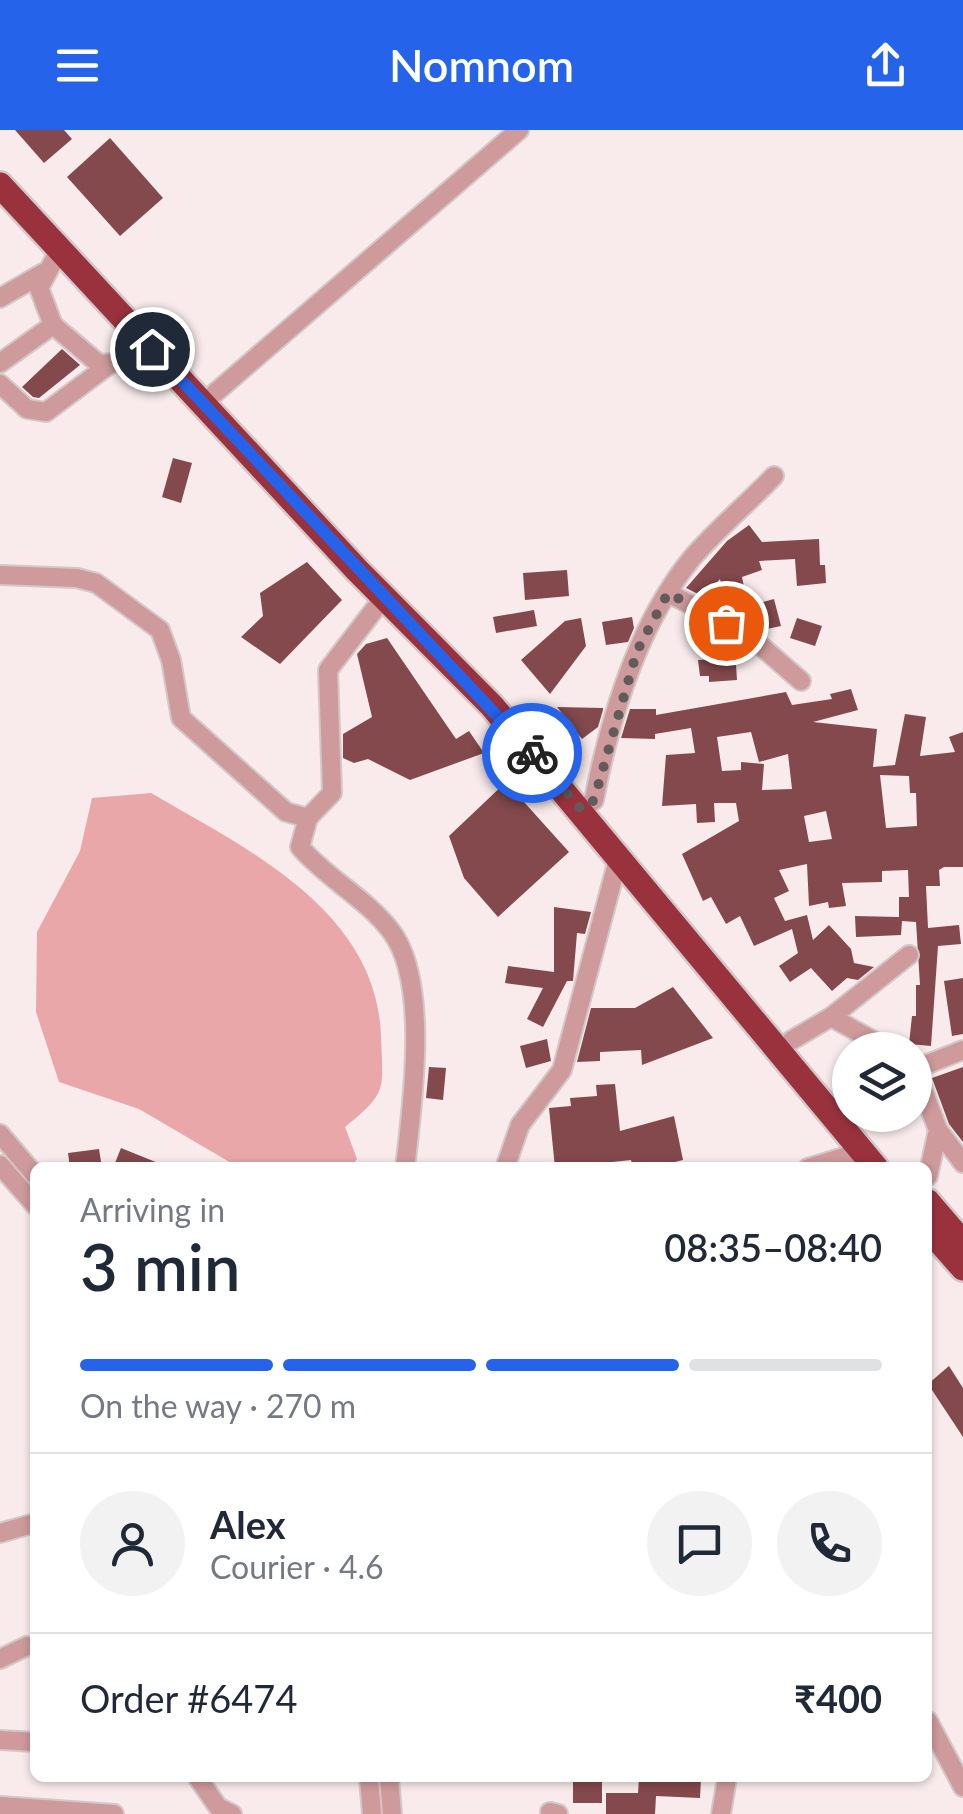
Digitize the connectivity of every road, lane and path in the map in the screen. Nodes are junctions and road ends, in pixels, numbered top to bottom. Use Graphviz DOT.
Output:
graph roads {
  1 [pos="519,130"];
  2 [pos="0,162"];
  3 [pos="0,185"];
  4 [pos="60,249"];
  5 [pos="43,273"];
  6 [pos="0,298"];
  7 [pos="53,325"];
  8 [pos="152,349"];
  9 [pos="0,363"];
  10 [pos="110,364"];
  11 [pos="0,384"];
  12 [pos="215,393"];
  13 [pos="774,476"];
  14 [pos="0,574"];
  15 [pos="668,593"];
  16 [pos="384,597"];
  17 [pos="801,682"];
  18 [pos="588,805"];
  19 [pos="308,818"];
  20 [pos="620,856"];
  21 [pos="679,916"];
  22 [pos="909,955"];
  23 [pos="831,1017"];
  24 [pos="858,1032"];
  25 [pos="792,1040"];
  26 [pos="963,1050"];
  27 [pos="932,1062"];
  28 [pos="832,1089"];
  29 [pos="932,1114"];
  30 [pos="938,1130"];
  31 [pos="868,1132"];
  32 [pos="0,1134"];
  33 [pos="870,1159"];
  34 [pos="406,1162"];
  35 [pos="507,1162"];
  36 [pos="893,1162"];
  37 [pos="931,1162"];
  38 [pos="963,1163"];
  39 [pos="0,1166"];
  40 [pos="30,1169"];
  41 [pos="30,1199"];
  42 [pos="932,1207"];
  43 [pos="932,1232"];
  44 [pos="963,1243"];
  45 [pos="963,1268"];
  46 [pos="30,1524"];
  47 [pos="0,1533"];
  48 [pos="27,1646"];
  49 [pos="0,1659"];
  50 [pos="932,1729"];
  51 [pos="0,1740"];
  52 [pos="30,1742"];
  53 [pos="201,1782"];
  54 [pos="369,1782"];
  55 [pos="389,1782"];
  56 [pos="726,1782"];
  57 [pos="963,1787"];
  58 [pos="0,1806"];
  59 [pos="114,1814"];
  60 [pos="232,1814"];
  61 [pos="372,1814"];
  62 [pos="392,1814"];
  63 [pos="721,1814"];
  1 -- 12 [label="street"];
  2 -- 12 [label="highway"];
  3 -- 4 [label="highway"];
  4 -- 5 [label="street"];
  4 -- 8 [label="highway"];
  5 -- 6 [label="street"];
  5 -- 7 [label="street"];
  7 -- 9 [label="street"];
  7 -- 10 [label="street"];
  8 -- 10 [label="street"];
  8 -- 16 [label="highway"];
  10 -- 11 [label="street"];
  12 -- 18 [label="highway"];
  13 -- 15 [label="street"];
  14 -- 19 [label="street"];
  15 -- 17 [label="street"];
  15 -- 18 [label="street"];
  16 -- 18 [label="highway"];
  16 -- 19 [label="street"];
  18 -- 20 [label="highway"];
  18 -- 21 [label="highway"];
  19 -- 34 [label="street"];
  20 -- 21 [label="highway"];
  20 -- 35 [label="street"];
  21 -- 25 [label="highway"];
  21 -- 33 [label="highway"];
  22 -- 23 [label="street"];
  23 -- 24 [label="street"];
  23 -- 25 [label="street"];
  25 -- 28 [label="highway"];
  26 -- 27 [label="street"];
  29 -- 30 [label="street"];
  30 -- 37 [label="street"];
  30 -- 38 [label="street"];
  31 -- 36 [label="highway"];
  32 -- 40 [label="street"];
  39 -- 41 [label="street"];
  42 -- 44 [label="highway"];
  43 -- 45 [label="highway"];
  46 -- 47 [label="street"];
  48 -- 49 [label="street"];
  50 -- 57 [label="street"];
  51 -- 52 [label="street"];
  53 -- 60 [label="street"];
  54 -- 61 [label="street"];
  55 -- 62 [label="street"];
  56 -- 63 [label="street"];
  58 -- 59 [label="street"];
}
